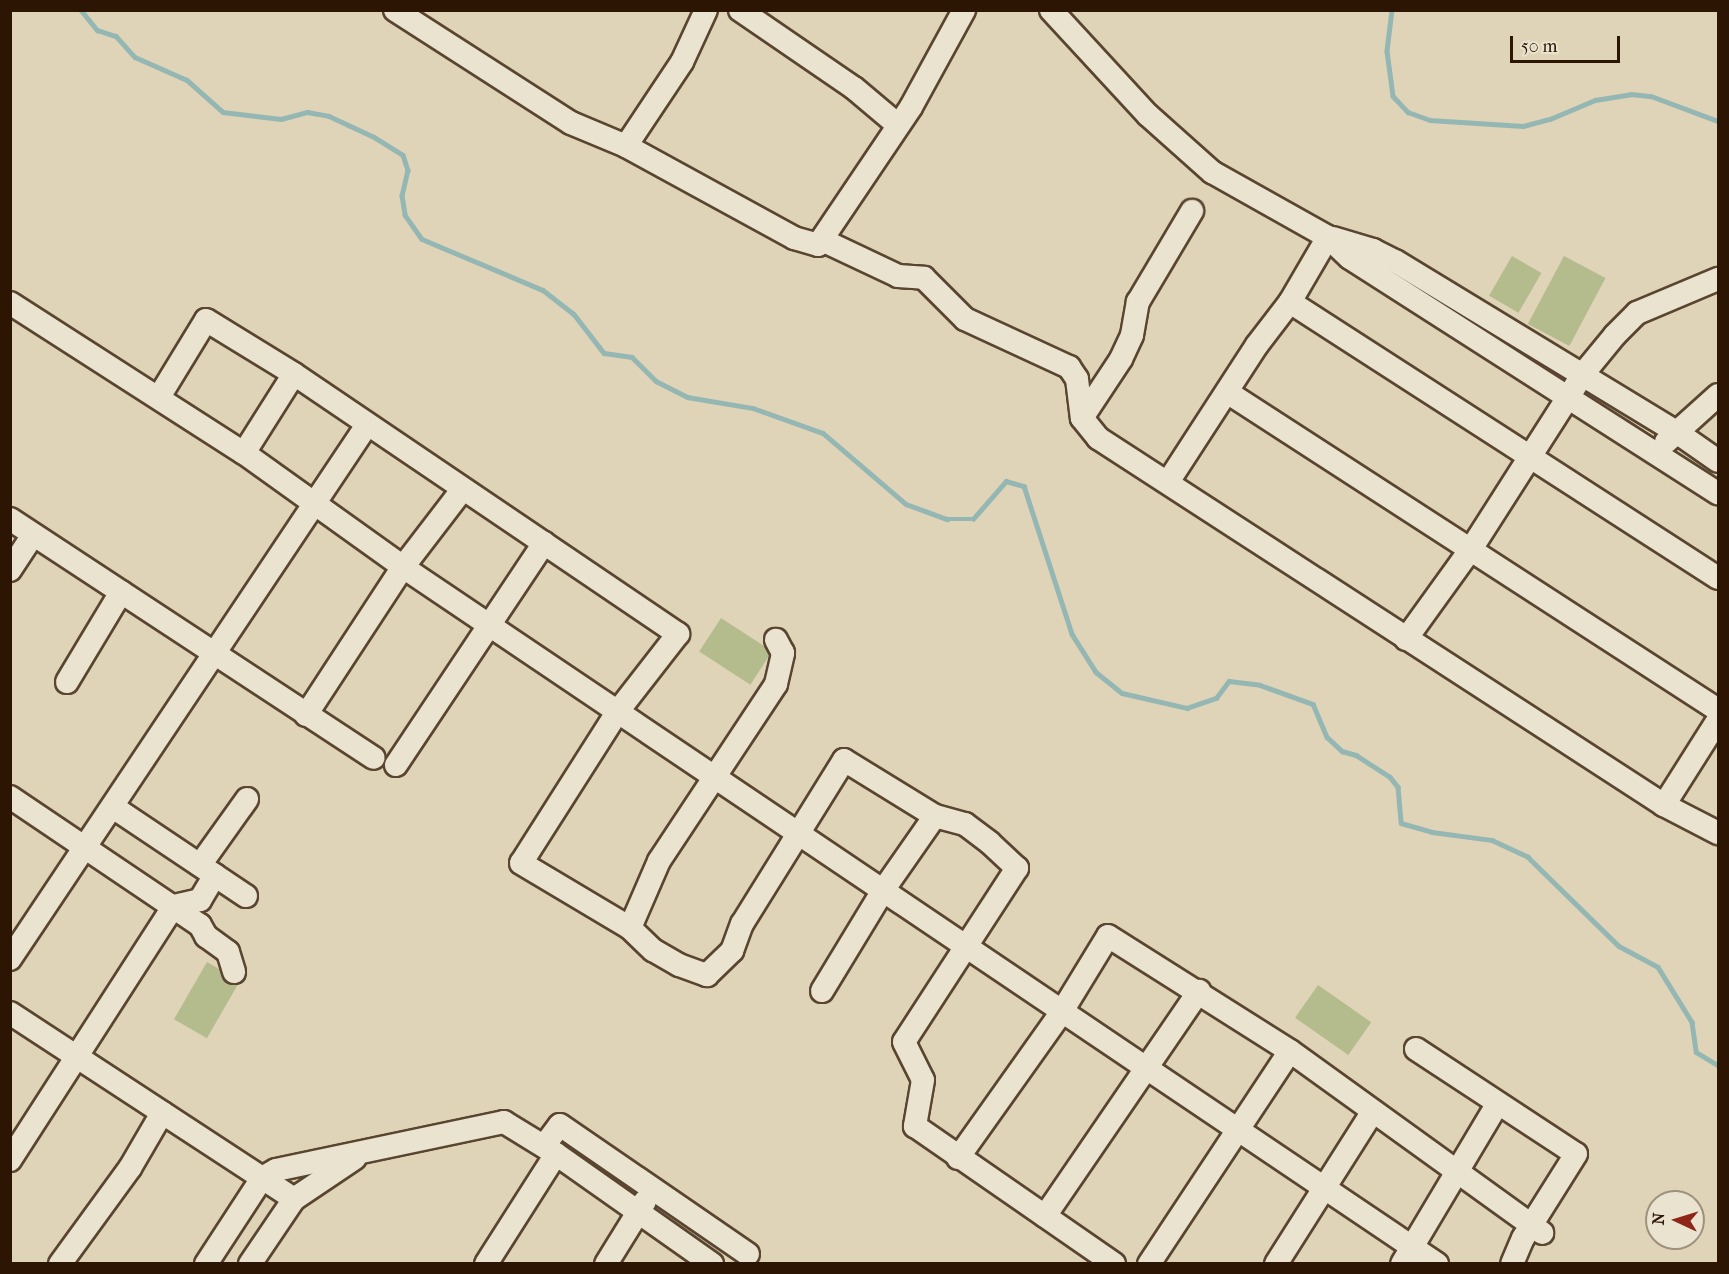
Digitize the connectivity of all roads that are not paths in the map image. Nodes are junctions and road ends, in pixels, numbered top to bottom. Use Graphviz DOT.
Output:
graph roads {
  1 [pos="396,10"];
  2 [pos="706,10"];
  3 [pos="740,10"];
  4 [pos="964,10"];
  5 [pos="1040,10"];
  6 [pos="1057,19"];
  7 [pos="898,125"];
  8 [pos="626,146"];
  9 [pos="1192,211"];
  10 [pos="1328,237"];
  11 [pos="822,240"];
  12 [pos="1719,279"];
  13 [pos="1290,302"];
  14 [pos="10,303"];
  15 [pos="294,374"];
  16 [pos="1583,374"];
  17 [pos="1227,392"];
  18 [pos="1719,395"];
  19 [pos="159,396"];
  20 [pos="1568,397"];
  21 [pos="1082,418"];
  22 [pos="367,425"];
  23 [pos="1675,430"];
  24 [pos="244,453"];
  25 [pos="1657,454"];
  26 [pos="1529,456"];
  27 [pos="1719,461"];
  28 [pos="1168,482"];
  29 [pos="462,490"];
  30 [pos="1719,493"];
  31 [pos="316,505"];
  32 [pos="10,519"];
  33 [pos="33,535"];
  34 [pos="544,543"];
  35 [pos="1471,549"];
  36 [pos="403,567"];
  37 [pos="10,570"];
  38 [pos="1719,578"];
  39 [pos="121,592"];
  40 [pos="489,624"];
  41 [pos="1406,639"];
  42 [pos="776,640"];
  43 [pos="216,654"];
  44 [pos="67,682"];
  45 [pos="1719,710"];
  46 [pos="618,711"];
  47 [pos="306,716"];
  48 [pos="1719,720"];
  49 [pos="374,758"];
  50 [pos="396,765"];
  51 [pos="714,775"];
  52 [pos="10,797"];
  53 [pos="247,799"];
  54 [pos="1664,805"];
  55 [pos="113,807"];
  56 [pos="935,816"];
  57 [pos="800,832"];
  58 [pos="1719,833"];
  59 [pos="85,849"];
  60 [pos="208,870"];
  61 [pos="884,889"];
  62 [pos="246,896"];
  63 [pos="174,906"];
  64 [pos="630,928"];
  65 [pos="968,945"];
  66 [pos="10,959"];
  67 [pos="234,972"];
  68 [pos="822,991"];
  69 [pos="1199,991"];
  70 [pos="10,1012"];
  71 [pos="1061,1013"];
  72 [pos="1416,1049"];
  73 [pos="1290,1051"];
  74 [pos="78,1058"];
  75 [pos="1147,1070"];
  76 [pos="1498,1103"];
  77 [pos="162,1113"];
  78 [pos="1372,1113"];
  79 [pos="1238,1129"];
  80 [pos="550,1150"];
  81 [pos="363,1154"];
  82 [pos="958,1158"];
  83 [pos="10,1160"];
  84 [pos="1457,1170"];
  85 [pos="262,1178"];
  86 [pos="1326,1189"];
  87 [pos="653,1190"];
  88 [pos="294,1199"];
  89 [pos="638,1212"];
  90 [pos="1046,1216"];
  91 [pos="1537,1229"];
  92 [pos="748,1254"];
  93 [pos="1407,1255"];
  94 [pos="60,1263"];
  95 [pos="206,1263"];
  96 [pos="250,1263"];
  97 [pos="486,1263"];
  98 [pos="606,1263"];
  99 [pos="712,1263"];
  100 [pos="1114,1263"];
  101 [pos="1149,1263"];
  102 [pos="1276,1263"];
  103 [pos="1437,1263"];
  104 [pos="1512,1263"];
  1 -- 8 [label="street"];
  2 -- 8 [label="street"];
  3 -- 7 [label="street"];
  4 -- 7 [label="street"];
  5 -- 6 [label="street"];
  6 -- 10 [label="street"];
  7 -- 11 [label="street"];
  8 -- 11 [label="street"];
  9 -- 21 [label="street"];
  10 -- 13 [label="street"];
  10 -- 16 [label="street"];
  10 -- 20 [label="street"];
  11 -- 21 [label="street"];
  12 -- 16 [label="street"];
  13 -- 17 [label="street"];
  13 -- 26 [label="street"];
  14 -- 19 [label="street"];
  15 -- 19 [label="street"];
  15 -- 22 [label="street"];
  15 -- 24 [label="street"];
  16 -- 20 [label="street"];
  16 -- 23 [label="street"];
  17 -- 28 [label="street"];
  17 -- 35 [label="street"];
  18 -- 23 [label="street"];
  19 -- 24 [label="street"];
  20 -- 25 [label="street"];
  20 -- 26 [label="street"];
  21 -- 28 [label="street"];
  22 -- 29 [label="street"];
  22 -- 31 [label="street"];
  23 -- 25 [label="street"];
  23 -- 27 [label="street"];
  24 -- 31 [label="street"];
  25 -- 30 [label="street"];
  26 -- 35 [label="street"];
  26 -- 38 [label="street"];
  28 -- 41 [label="street"];
  29 -- 34 [label="street"];
  29 -- 36 [label="street"];
  31 -- 36 [label="street"];
  31 -- 43 [label="street"];
  32 -- 33 [label="street"];
  33 -- 37 [label="street"];
  33 -- 39 [label="street"];
  34 -- 40 [label="street"];
  34 -- 46 [label="street"];
  35 -- 41 [label="street"];
  35 -- 45 [label="street"];
  36 -- 40 [label="street"];
  36 -- 47 [label="street"];
  39 -- 43 [label="street"];
  39 -- 44 [label="street"];
  40 -- 46 [label="street"];
  40 -- 50 [label="street"];
  41 -- 54 [label="street"];
  42 -- 51 [label="street"];
  43 -- 47 [label="street"];
  43 -- 55 [label="street"];
  46 -- 51 [label="street"];
  46 -- 64 [label="street"];
  47 -- 49 [label="street"];
  48 -- 54 [label="street"];
  51 -- 57 [label="street"];
  51 -- 64 [label="street"];
  52 -- 59 [label="street"];
  53 -- 60 [label="street"];
  54 -- 58 [label="street"];
  55 -- 59 [label="street"];
  55 -- 60 [label="street"];
  56 -- 57 [label="street"];
  56 -- 61 [label="street"];
  56 -- 65 [label="street"];
  57 -- 61 [label="street"];
  57 -- 64 [label="street"];
  59 -- 63 [label="street"];
  59 -- 66 [label="street"];
  60 -- 62 [label="street"];
  60 -- 63 [label="street"];
  61 -- 65 [label="street"];
  61 -- 68 [label="street"];
  63 -- 67 [label="street"];
  63 -- 74 [label="street"];
  65 -- 71 [label="street"];
  65 -- 82 [label="street"];
  69 -- 71 [label="street"];
  69 -- 73 [label="street"];
  69 -- 75 [label="street"];
  70 -- 74 [label="street"];
  71 -- 75 [label="street"];
  71 -- 82 [label="street"];
  72 -- 76 [label="street"];
  73 -- 78 [label="street"];
  73 -- 79 [label="street"];
  74 -- 77 [label="street"];
  74 -- 83 [label="street"];
  75 -- 79 [label="street"];
  75 -- 90 [label="street"];
  76 -- 84 [label="street"];
  76 -- 91 [label="street"];
  77 -- 85 [label="street"];
  77 -- 94 [label="street"];
  78 -- 84 [label="street"];
  78 -- 86 [label="street"];
  79 -- 86 [label="street"];
  79 -- 101 [label="street"];
  80 -- 81 [label="street"];
  80 -- 87 [label="street"];
  80 -- 89 [label="street"];
  80 -- 97 [label="street"];
  81 -- 85 [label="street"];
  81 -- 88 [label="street"];
  82 -- 90 [label="street"];
  84 -- 91 [label="street"];
  84 -- 93 [label="street"];
  85 -- 88 [label="street"];
  85 -- 95 [label="street"];
  86 -- 93 [label="street"];
  86 -- 102 [label="street"];
  87 -- 89 [label="street"];
  87 -- 92 [label="street"];
  88 -- 96 [label="street"];
  89 -- 98 [label="street"];
  89 -- 99 [label="street"];
  90 -- 100 [label="street"];
  91 -- 104 [label="street"];
  93 -- 103 [label="street"];
}
